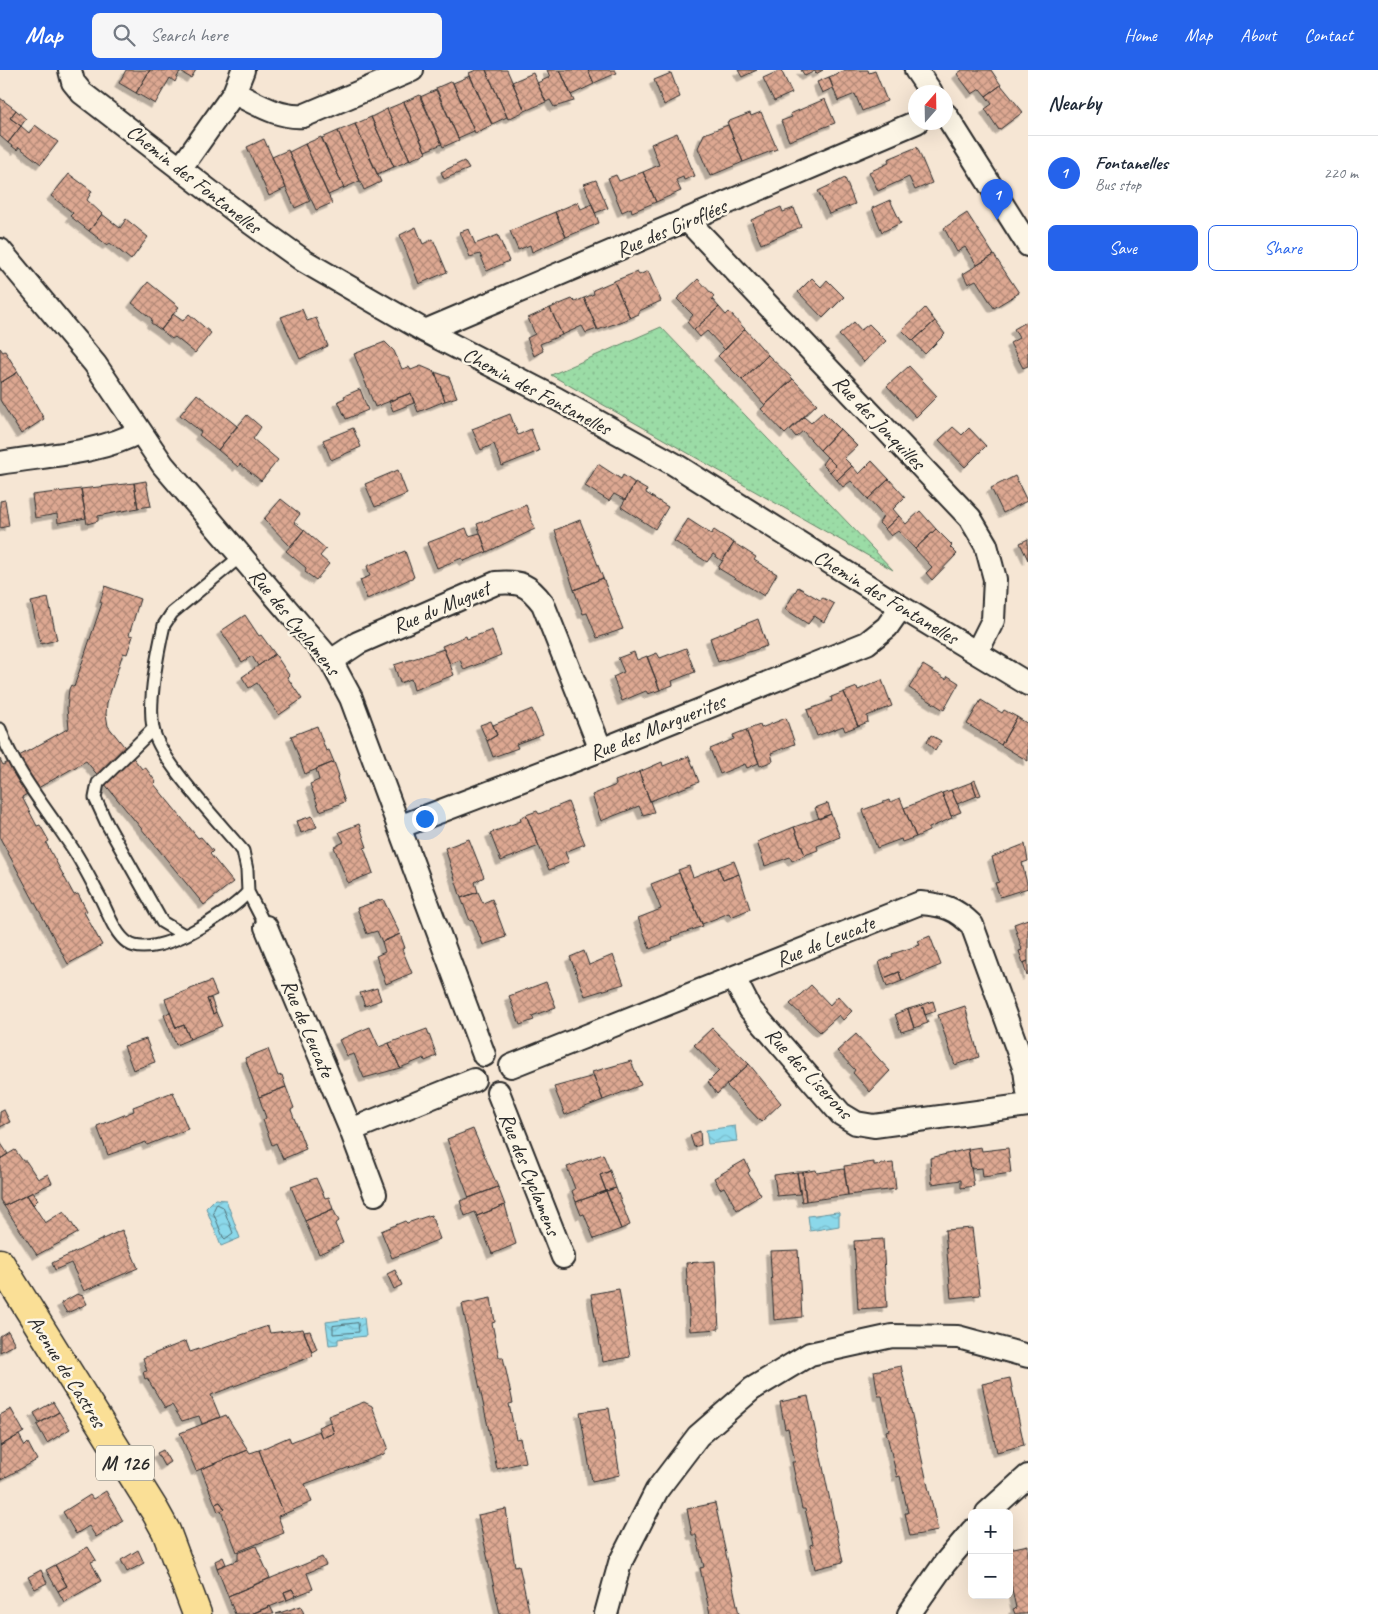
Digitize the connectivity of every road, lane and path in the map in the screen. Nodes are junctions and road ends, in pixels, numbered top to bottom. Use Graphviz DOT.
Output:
graph roads {
  1 [pos="70,70"];
  2 [pos="243,70"];
  3 [pos="412,70"];
  4 [pos="916,70"];
  5 [pos="926,85"];
  6 [pos="234,93"];
  7 [pos="908,126"];
  8 [pos="953,126"];
  9 [pos="180,169"];
  10 [pos="688,221"];
  11 [pos="1028,245"];
  12 [pos="0,250"];
  13 [pos="425,331"];
  14 [pos="139,432"];
  15 [pos="0,463"];
  16 [pos="241,556"];
  17 [pos="901,607"];
  18 [pos="977,652"];
  19 [pos="331,661"];
  20 [pos="1028,684"];
  21 [pos="153,729"];
  22 [pos="0,730"];
  23 [pos="601,750"];
  24 [pos="399,827"];
  25 [pos="248,892"];
  26 [pos="266,927"];
  27 [pos="184,935"];
  28 [pos="734,978"];
  29 [pos="484,1055"];
  30 [pos="511,1066"];
  31 [pos="474,1080"];
  32 [pos="498,1092"];
  33 [pos="1028,1092"];
  34 [pos="1028,1106"];
  35 [pos="351,1130"];
  36 [pos="375,1194"];
  37 [pos="564,1257"];
  38 [pos="0,1263"];
  39 [pos="1028,1356"];
  40 [pos="1028,1476"];
  41 [pos="991,1509"];
  42 [pos="968,1536"];
  43 [pos="197,1614"];
  44 [pos="606,1614"];
  45 [pos="909,1614"];
  1 -- 9 [label="street, Chemin des Fontanelles"];
  2 -- 6 [label="street"];
  3 -- 6 [label="street"];
  4 -- 5 [label="street"];
  6 -- 9 [label="street"];
  7 -- 10 [label="street, Rue des Giroflées"];
  8 -- 11 [label="street"];
  9 -- 13 [label="street, Chemin des Fontanelles"];
  10 -- 13 [label="street, Rue des Giroflées"];
  10 -- 18 [label="street, Rue des Jonquilles"];
  12 -- 14 [label="street, Rue des Cyclamens"];
  13 -- 17 [label="street, Chemin des Fontanelles"];
  14 -- 15 [label="street"];
  14 -- 16 [label="street, Rue des Cyclamens"];
  16 -- 19 [label="street, Rue des Cyclamens"];
  16 -- 21 [label="lane"];
  17 -- 18 [label="street, Chemin des Fontanelles"];
  17 -- 23 [label="street, Rue des Marguerites"];
  18 -- 20 [label="street, Chemin des Fontanelles"];
  19 -- 23 [label="street, Rue du Muguet"];
  19 -- 24 [label="street, Rue des Cyclamens"];
  21 -- 25 [label="lane"];
  21 -- 27 [label="lane"];
  22 -- 27 [label="lane"];
  23 -- 24 [label="street, Rue des Marguerites"];
  24 -- 29 [label="street, Rue des Cyclamens"];
  25 -- 26 [label="lane"];
  25 -- 27 [label="lane"];
  26 -- 35 [label="street, Rue de Leucate"];
  28 -- 30 [label="street, Rue de Leucate"];
  28 -- 33 [label="street, Rue de Leucate"];
  28 -- 34 [label="street, Rue des Liserons"];
  29 -- 30 [label="street"];
  29 -- 31 [label="street"];
  30 -- 32 [label="street"];
  31 -- 32 [label="street"];
  31 -- 35 [label="street"];
  32 -- 37 [label="street, Rue des Cyclamens"];
  35 -- 36 [label="street, Rue de Leucate"];
  38 -- 43 [label="main road, Avenue de Castres / M 126"];
  39 -- 44 [label="street"];
  40 -- 41 [label="street"];
  42 -- 45 [label="street"];
}
